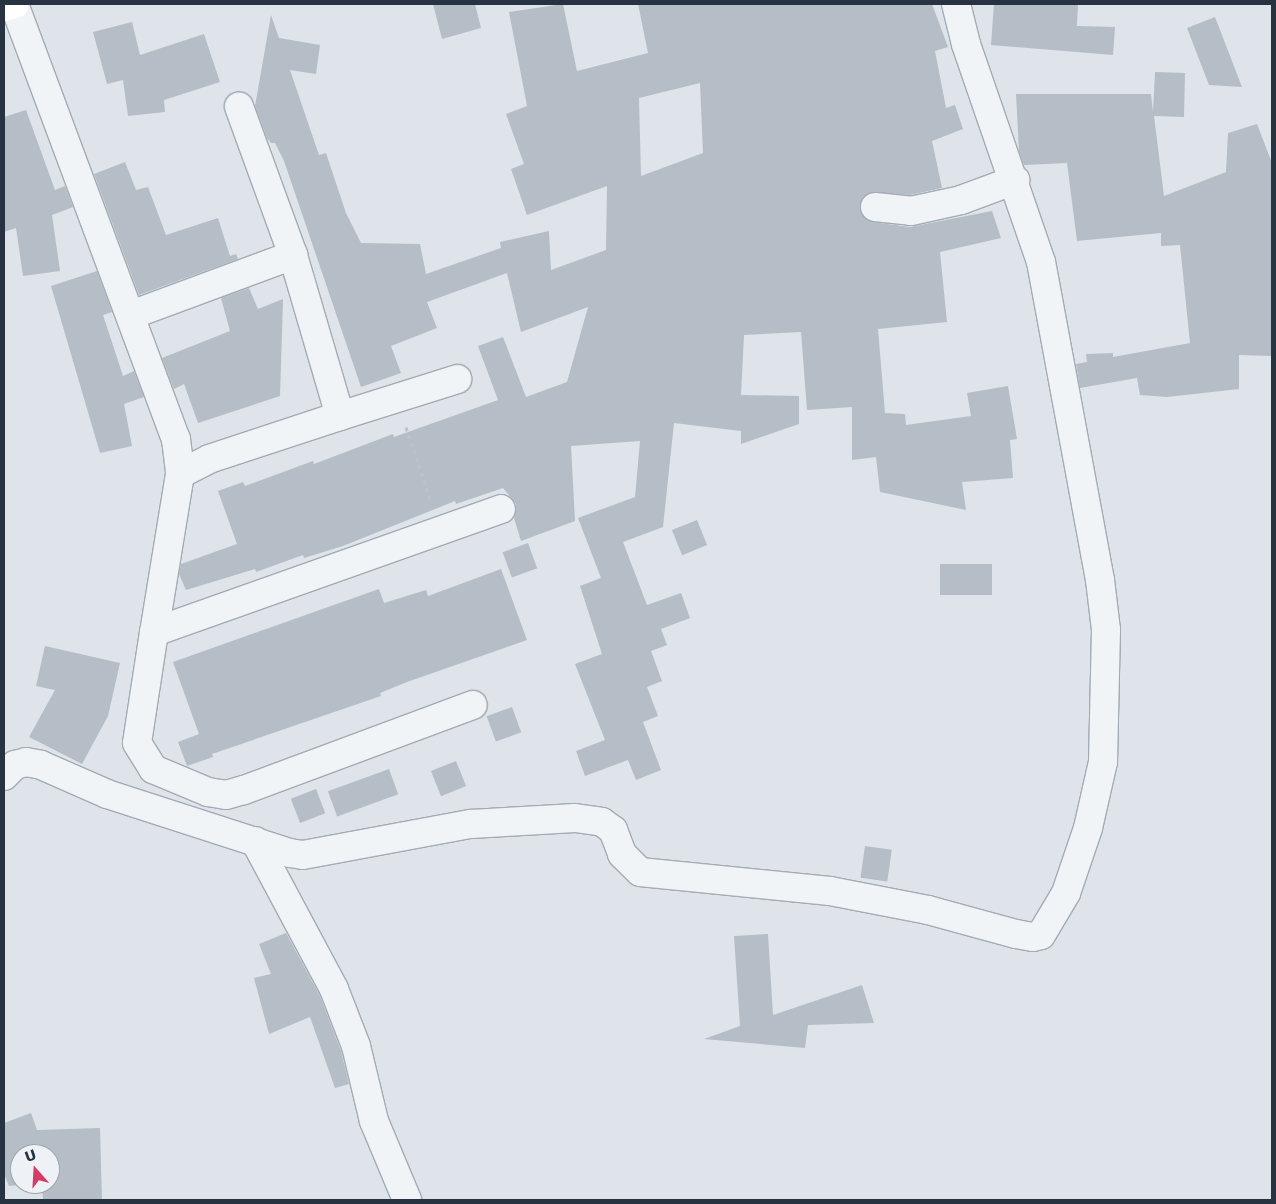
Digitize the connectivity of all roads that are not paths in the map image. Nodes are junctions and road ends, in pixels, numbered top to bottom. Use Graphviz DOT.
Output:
graph roads {
  1 [pos="14,4"];
  2 [pos="956,4"];
  3 [pos="4,8"];
  4 [pos="239,107"];
  5 [pos="1015,180"];
  6 [pos="875,207"];
  7 [pos="293,255"];
  8 [pos="131,315"];
  9 [pos="457,379"];
  10 [pos="340,416"];
  11 [pos="180,474"];
  12 [pos="501,509"];
  13 [pos="154,632"];
  14 [pos="473,705"];
  15 [pos="4,776"];
  16 [pos="255,841"];
  17 [pos="407,1200"];
  1 -- 3 [label="main road"];
  1 -- 8 [label="street"];
  2 -- 5 [label="street"];
  4 -- 7 [label="street"];
  5 -- 6 [label="street"];
  5 -- 16 [label="street"];
  7 -- 8 [label="street"];
  7 -- 10 [label="street"];
  8 -- 11 [label="street"];
  9 -- 10 [label="street"];
  10 -- 11 [label="street"];
  11 -- 13 [label="street"];
  12 -- 13 [label="street"];
  13 -- 14 [label="street"];
  15 -- 16 [label="street"];
  16 -- 17 [label="street"];
}
